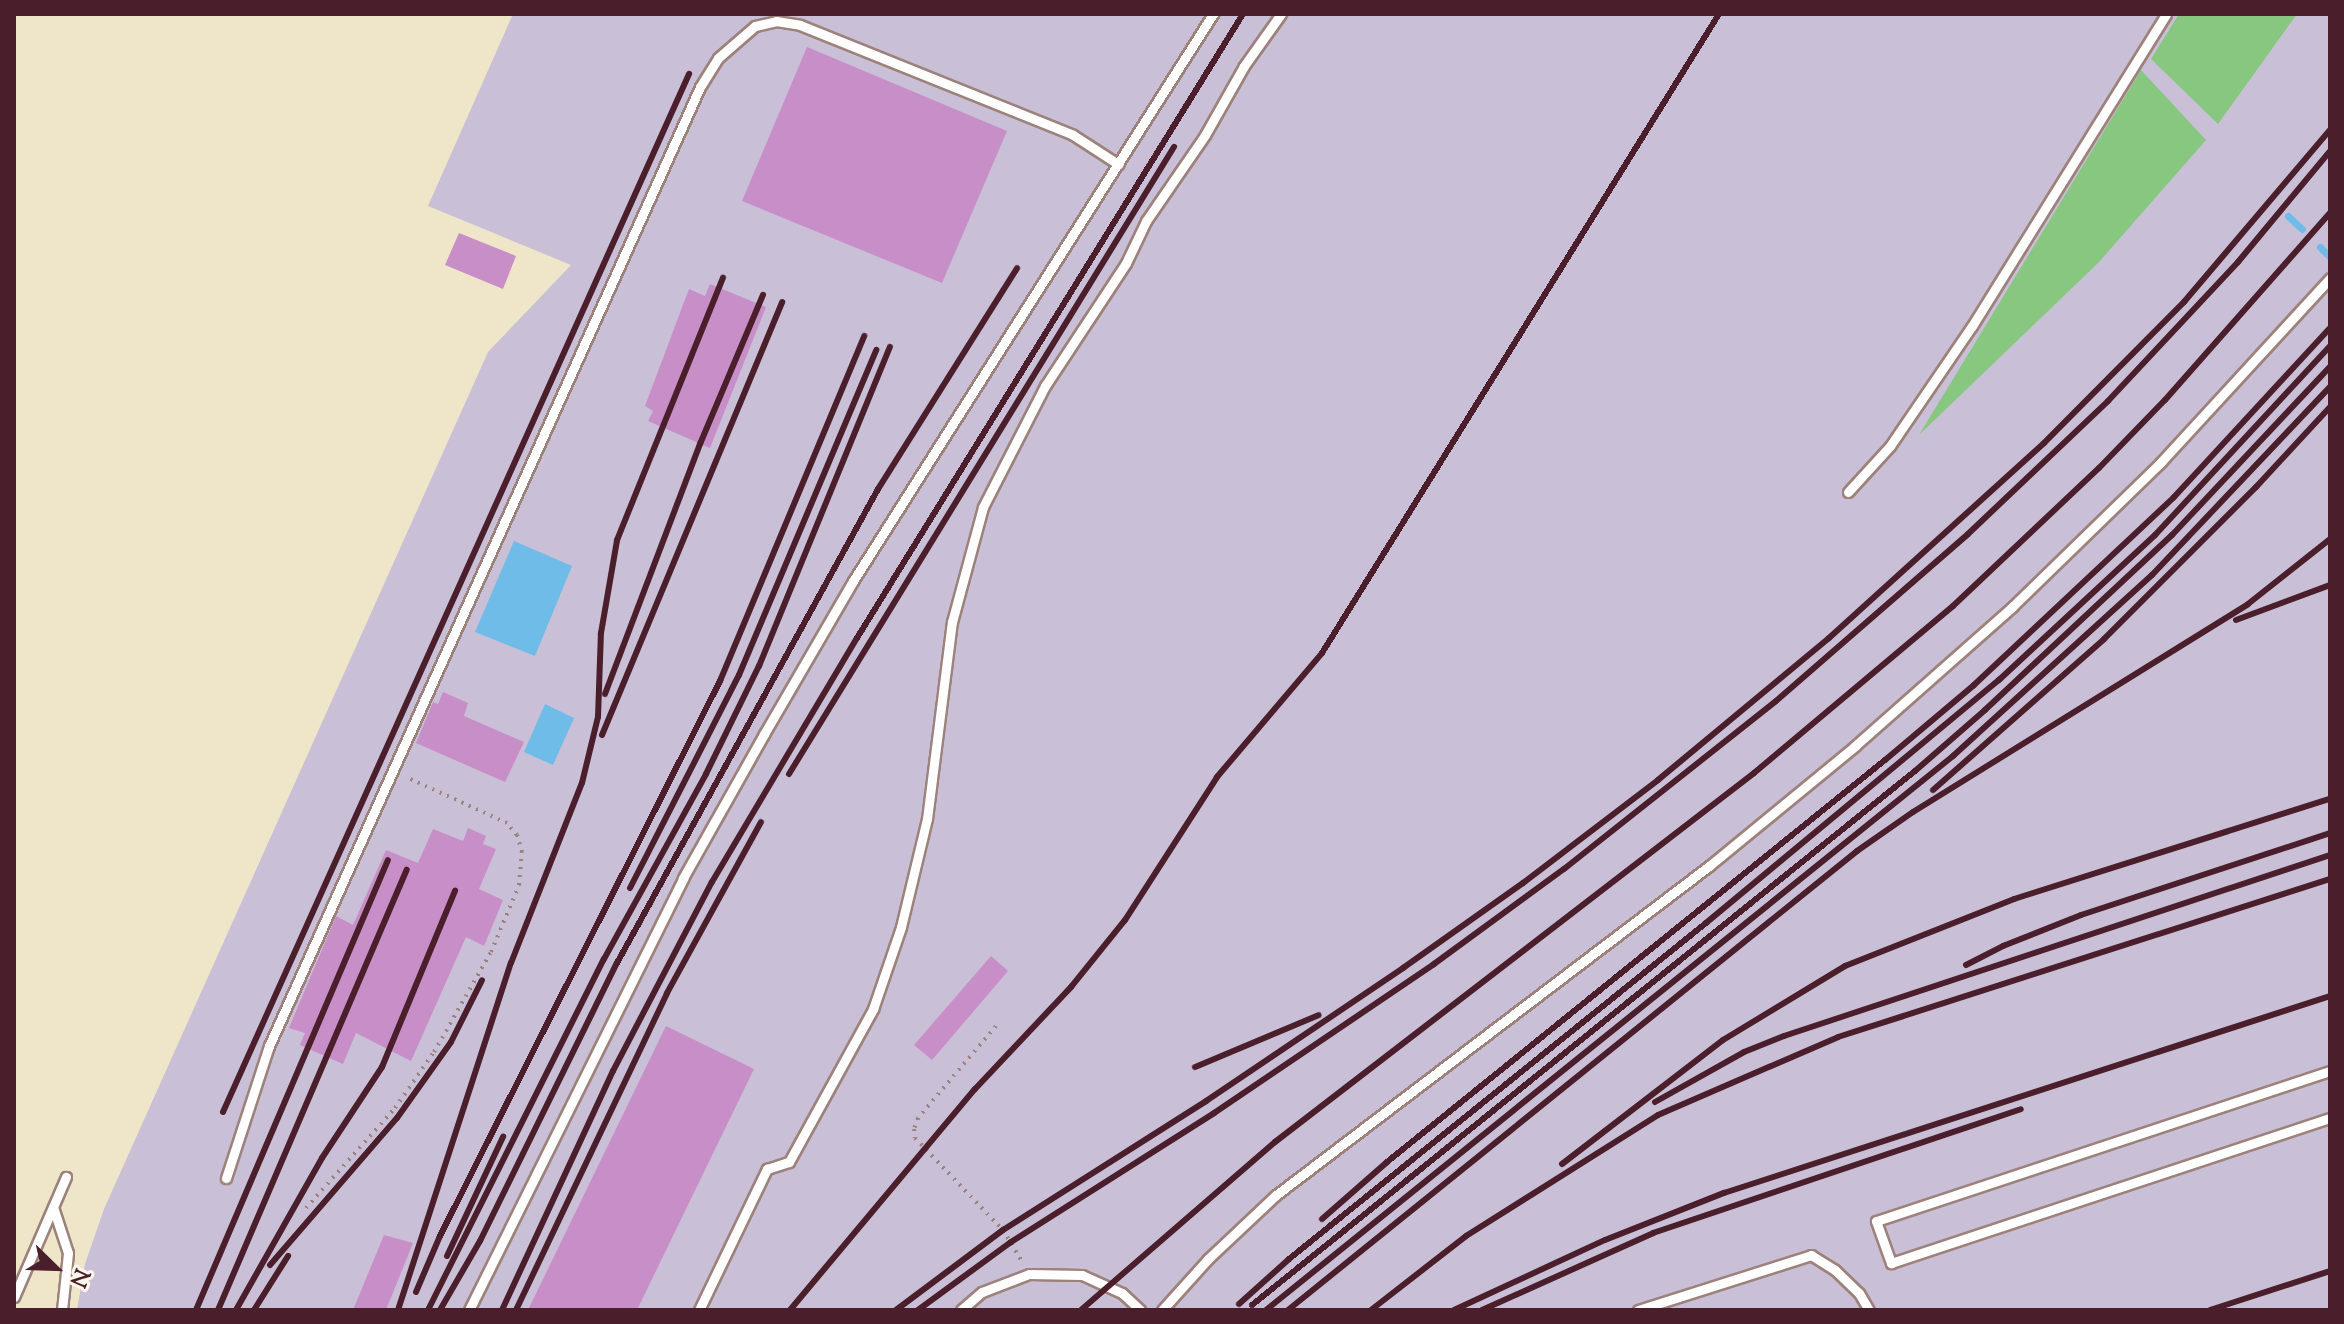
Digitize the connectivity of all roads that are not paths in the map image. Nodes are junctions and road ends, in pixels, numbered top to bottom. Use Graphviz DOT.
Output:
graph roads {
  1 [pos="1213,14"];
  2 [pos="1281,14"];
  3 [pos="2166,14"];
  4 [pos="1118,164"];
  5 [pos="2330,278"];
  6 [pos="1848,492"];
  7 [pos="2330,1071"];
  8 [pos="2330,1118"];
  9 [pos="66,1177"];
  10 [pos="226,1178"];
  11 [pos="53,1207"];
  12 [pos="14,1297"];
  13 [pos="62,1310"];
  14 [pos="469,1310"];
  15 [pos="699,1310"];
  16 [pos="961,1310"];
  17 [pos="1140,1310"];
  18 [pos="1162,1310"];
  19 [pos="1638,1310"];
  20 [pos="1869,1310"];
  1 -- 4 [label="lane"];
  2 -- 15 [label="lane"];
  3 -- 6 [label="lane"];
  4 -- 10 [label="lane"];
  4 -- 14 [label="lane"];
  5 -- 18 [label="lane"];
  7 -- 8 [label="lane"];
  9 -- 11 [label="lane"];
  11 -- 12 [label="lane"];
  11 -- 13 [label="lane"];
  16 -- 17 [label="lane"];
  19 -- 20 [label="lane"];
}
